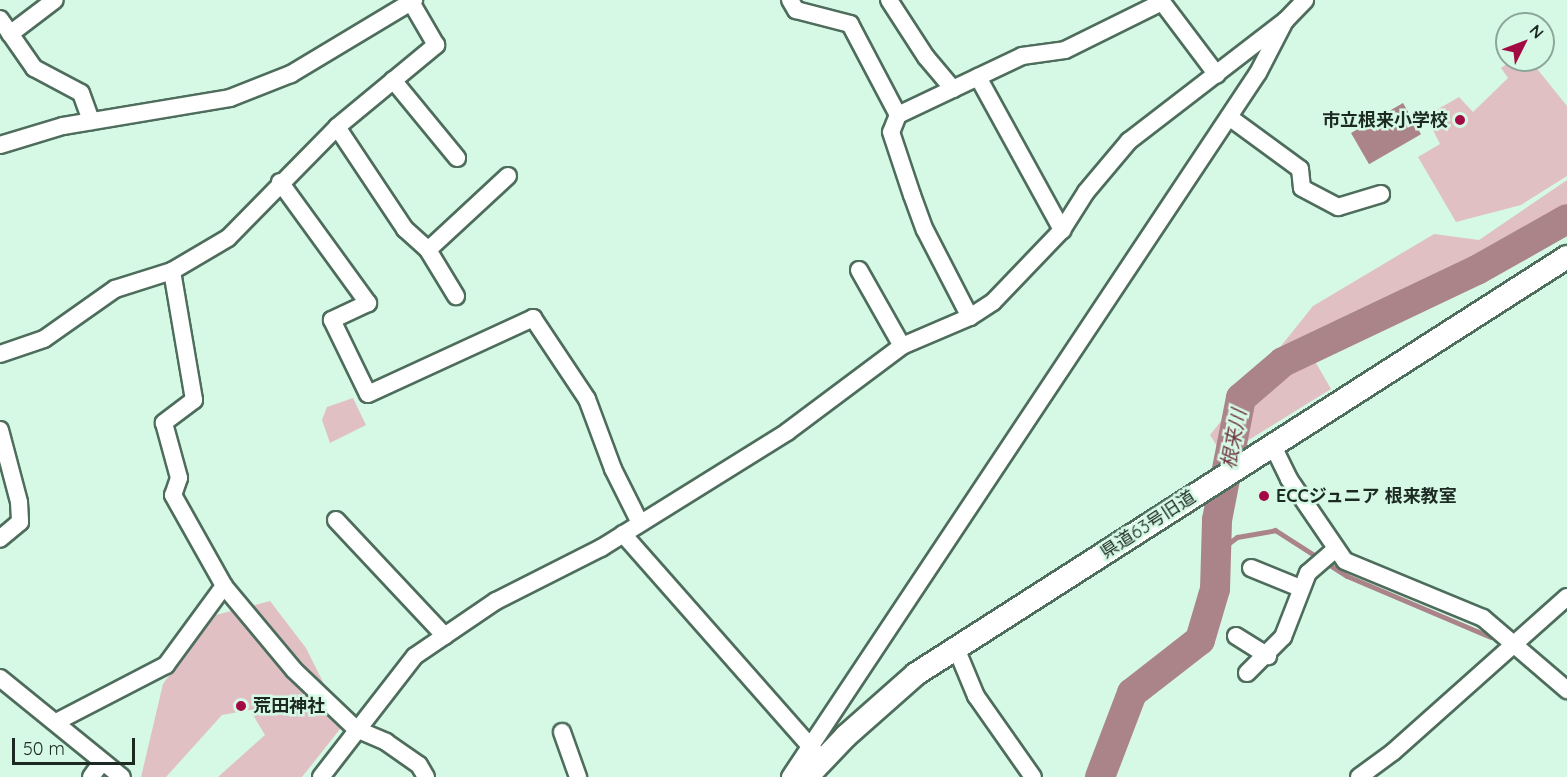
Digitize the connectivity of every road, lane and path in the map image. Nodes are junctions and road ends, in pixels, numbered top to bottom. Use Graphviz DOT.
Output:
graph roads {
  1 [pos="55,0"];
  2 [pos="790,0"];
  3 [pos="889,0"];
  4 [pos="1305,0"];
  5 [pos="412,1"];
  6 [pos="0,19"];
  7 [pos="1285,21"];
  8 [pos="10,34"];
  9 [pos="1217,75"];
  10 [pos="978,76"];
  11 [pos="393,80"];
  12 [pos="953,89"];
  13 [pos="898,115"];
  14 [pos="1229,117"];
  15 [pos="91,122"];
  16 [pos="337,127"];
  17 [pos="0,145"];
  18 [pos="457,158"];
  19 [pos="508,176"];
  20 [pos="280,182"];
  21 [pos="1381,194"];
  22 [pos="1062,230"];
  23 [pos="428,250"];
  24 [pos="1567,257"];
  25 [pos="859,270"];
  26 [pos="172,271"];
  27 [pos="456,296"];
  28 [pos="970,317"];
  29 [pos="902,346"];
  30 [pos="0,354"];
  31 [pos="0,430"];
  32 [pos="1264,450"];
  33 [pos="336,520"];
  34 [pos="640,523"];
  35 [pos="623,534"];
  36 [pos="0,539"];
  37 [pos="1334,551"];
  38 [pos="1251,568"];
  39 [pos="224,586"];
  40 [pos="1300,588"];
  41 [pos="1567,597"];
  42 [pos="445,636"];
  43 [pos="1236,636"];
  44 [pos="1516,644"];
  45 [pos="956,648"];
  46 [pos="1268,656"];
  47 [pos="1248,673"];
  48 [pos="0,678"];
  49 [pos="1567,690"];
  50 [pos="58,721"];
  51 [pos="356,729"];
  52 [pos="562,732"];
  53 [pos="816,753"];
  54 [pos="101,763"];
  55 [pos="91,777"];
  56 [pos="122,777"];
  57 [pos="321,777"];
  58 [pos="426,777"];
  59 [pos="578,777"];
  60 [pos="790,777"];
  61 [pos="807,777"];
  62 [pos="1033,777"];
  63 [pos="1359,777"];
  1 -- 8 [label="street"];
  2 -- 13 [label="street"];
  3 -- 12 [label="street"];
  4 -- 7 [label="street"];
  5 -- 11 [label="street"];
  5 -- 15 [label="street"];
  6 -- 8 [label="street"];
  7 -- 9 [label="street"];
  7 -- 14 [label="street"];
  8 -- 15 [label="street"];
  9 -- 10 [label="street"];
  9 -- 22 [label="street"];
  10 -- 12 [label="street"];
  10 -- 22 [label="street"];
  11 -- 16 [label="street"];
  11 -- 18 [label="street"];
  12 -- 13 [label="street"];
  13 -- 28 [label="street"];
  14 -- 21 [label="street"];
  14 -- 53 [label="street"];
  15 -- 17 [label="street"];
  16 -- 20 [label="street"];
  16 -- 23 [label="street"];
  19 -- 23 [label="street"];
  20 -- 26 [label="street"];
  20 -- 34 [label="street"];
  22 -- 28 [label="street"];
  23 -- 27 [label="street"];
  24 -- 32 [label="street, 県道63号旧道"];
  25 -- 29 [label="street"];
  26 -- 30 [label="street"];
  26 -- 39 [label="street"];
  28 -- 29 [label="street"];
  29 -- 34 [label="street"];
  31 -- 36 [label="street"];
  32 -- 37 [label="street"];
  32 -- 45 [label="street, 県道63号旧道"];
  33 -- 42 [label="street"];
  34 -- 35 [label="street"];
  35 -- 42 [label="street"];
  35 -- 53 [label="street"];
  37 -- 40 [label="street"];
  37 -- 44 [label="street"];
  38 -- 40 [label="street"];
  39 -- 50 [label="street"];
  39 -- 51 [label="street"];
  40 -- 46 [label="street"];
  41 -- 44 [label="street"];
  42 -- 51 [label="street"];
  43 -- 46 [label="street"];
  44 -- 49 [label="street"];
  44 -- 63 [label="street"];
  45 -- 53 [label="street, 県道63号旧道"];
  45 -- 62 [label="street"];
  46 -- 47 [label="street"];
  48 -- 50 [label="street"];
  50 -- 54 [label="street"];
  51 -- 57 [label="street"];
  51 -- 58 [label="street"];
  52 -- 59 [label="street"];
  53 -- 60 [label="street"];
  53 -- 61 [label="street, 県道63号旧道"];
  54 -- 55 [label="street"];
  54 -- 56 [label="street"];
}
